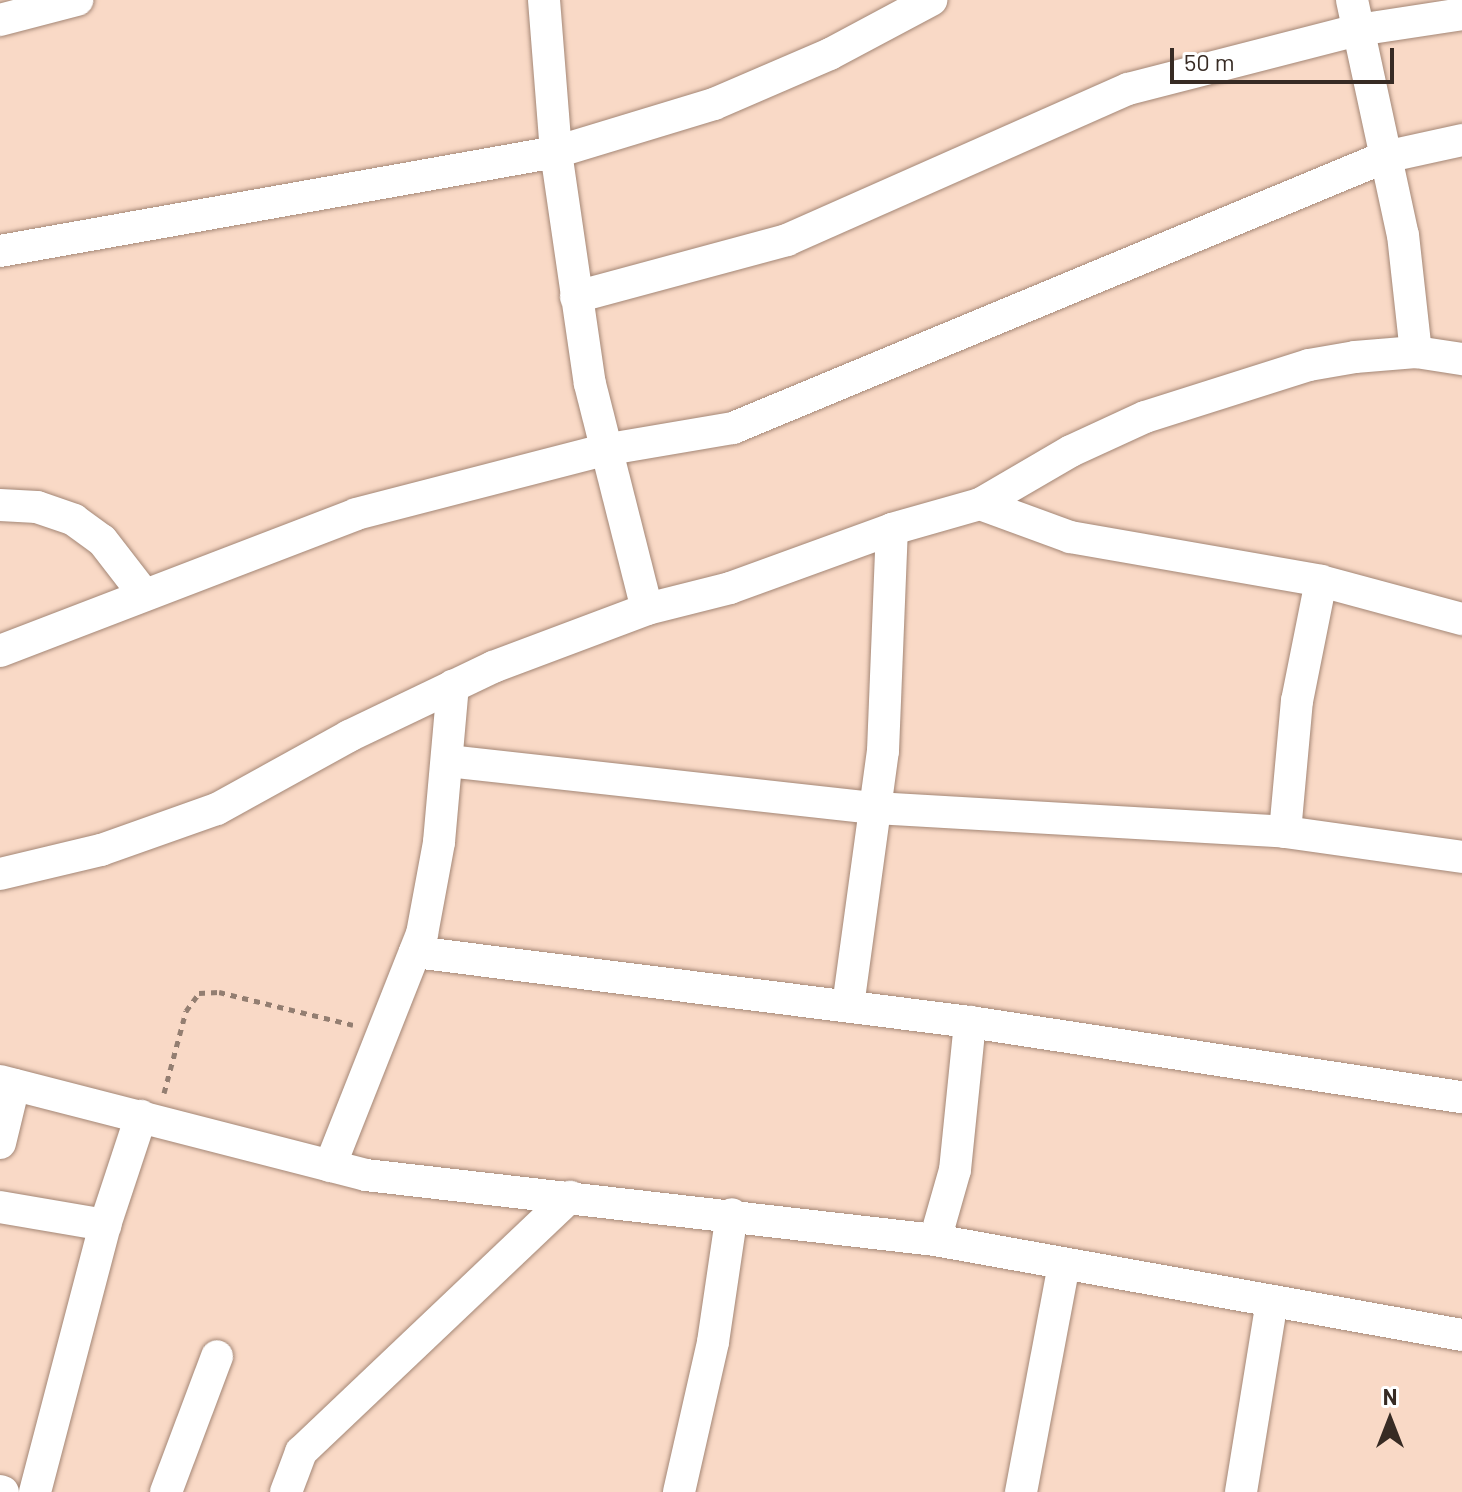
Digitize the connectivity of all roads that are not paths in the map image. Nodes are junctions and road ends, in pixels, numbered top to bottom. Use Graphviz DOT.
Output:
graph roads {
  1 [pos="77,0"];
  2 [pos="544,0"];
  3 [pos="931,0"];
  4 [pos="1462,14"];
  5 [pos="1355,15"];
  6 [pos="0,20"];
  7 [pos="1462,140"];
  8 [pos="556,152"];
  9 [pos="1385,157"];
  10 [pos="0,251"];
  11 [pos="576,297"];
  12 [pos="1416,352"];
  13 [pos="1462,359"];
  14 [pos="603,450"];
  15 [pos="980,504"];
  16 [pos="0,505"];
  17 [pos="892,529"];
  18 [pos="1321,581"];
  19 [pos="143,593"];
  20 [pos="647,609"];
  21 [pos="1462,619"];
  22 [pos="0,651"];
  23 [pos="453,686"];
  24 [pos="448,761"];
  25 [pos="874,808"];
  26 [pos="1285,832"];
  27 [pos="1462,857"];
  28 [pos="0,874"];
  29 [pos="415,952"];
  30 [pos="848,1006"];
  31 [pos="970,1022"];
  32 [pos="7,1083"];
  33 [pos="1462,1097"];
  34 [pos="149,1118"];
  35 [pos="0,1143"];
  36 [pos="330,1166"];
  37 [pos="570,1197"];
  38 [pos="0,1207"];
  39 [pos="732,1214"];
  40 [pos="105,1225"];
  41 [pos="935,1240"];
  42 [pos="1064,1264"];
  43 [pos="1272,1301"];
  44 [pos="1462,1335"];
  45 [pos="217,1356"];
  46 [pos="35,1492"];
  47 [pos="166,1492"];
  48 [pos="286,1492"];
  49 [pos="679,1492"];
  50 [pos="1021,1492"];
  51 [pos="1241,1492"];
  1 -- 6 [label="street"];
  2 -- 8 [label="street"];
  3 -- 8 [label="street"];
  4 -- 5 [label="street"];
  5 -- 9 [label="street"];
  5 -- 11 [label="street"];
  7 -- 9 [label="street"];
  8 -- 10 [label="street"];
  8 -- 11 [label="street"];
  9 -- 12 [label="street"];
  9 -- 14 [label="street"];
  11 -- 14 [label="street"];
  12 -- 13 [label="street"];
  12 -- 15 [label="street"];
  14 -- 19 [label="street"];
  14 -- 20 [label="street"];
  15 -- 17 [label="street"];
  15 -- 18 [label="street"];
  16 -- 19 [label="street"];
  17 -- 20 [label="street"];
  17 -- 25 [label="street"];
  18 -- 21 [label="street"];
  18 -- 26 [label="street"];
  19 -- 22 [label="street"];
  20 -- 23 [label="street"];
  23 -- 24 [label="street"];
  23 -- 28 [label="street"];
  24 -- 25 [label="street"];
  24 -- 29 [label="street"];
  25 -- 26 [label="street"];
  25 -- 30 [label="street"];
  26 -- 27 [label="street"];
  29 -- 30 [label="street"];
  29 -- 36 [label="street"];
  30 -- 31 [label="street"];
  31 -- 33 [label="street"];
  31 -- 41 [label="street"];
  32 -- 34 [label="street"];
  32 -- 35 [label="street"];
  34 -- 36 [label="street"];
  34 -- 40 [label="street"];
  36 -- 37 [label="street"];
  37 -- 39 [label="street"];
  37 -- 48 [label="street"];
  38 -- 40 [label="street"];
  39 -- 41 [label="street"];
  39 -- 49 [label="street"];
  40 -- 46 [label="street"];
  41 -- 42 [label="street"];
  42 -- 43 [label="street"];
  42 -- 50 [label="street"];
  43 -- 44 [label="street"];
  43 -- 51 [label="street"];
  45 -- 47 [label="street"];
}
